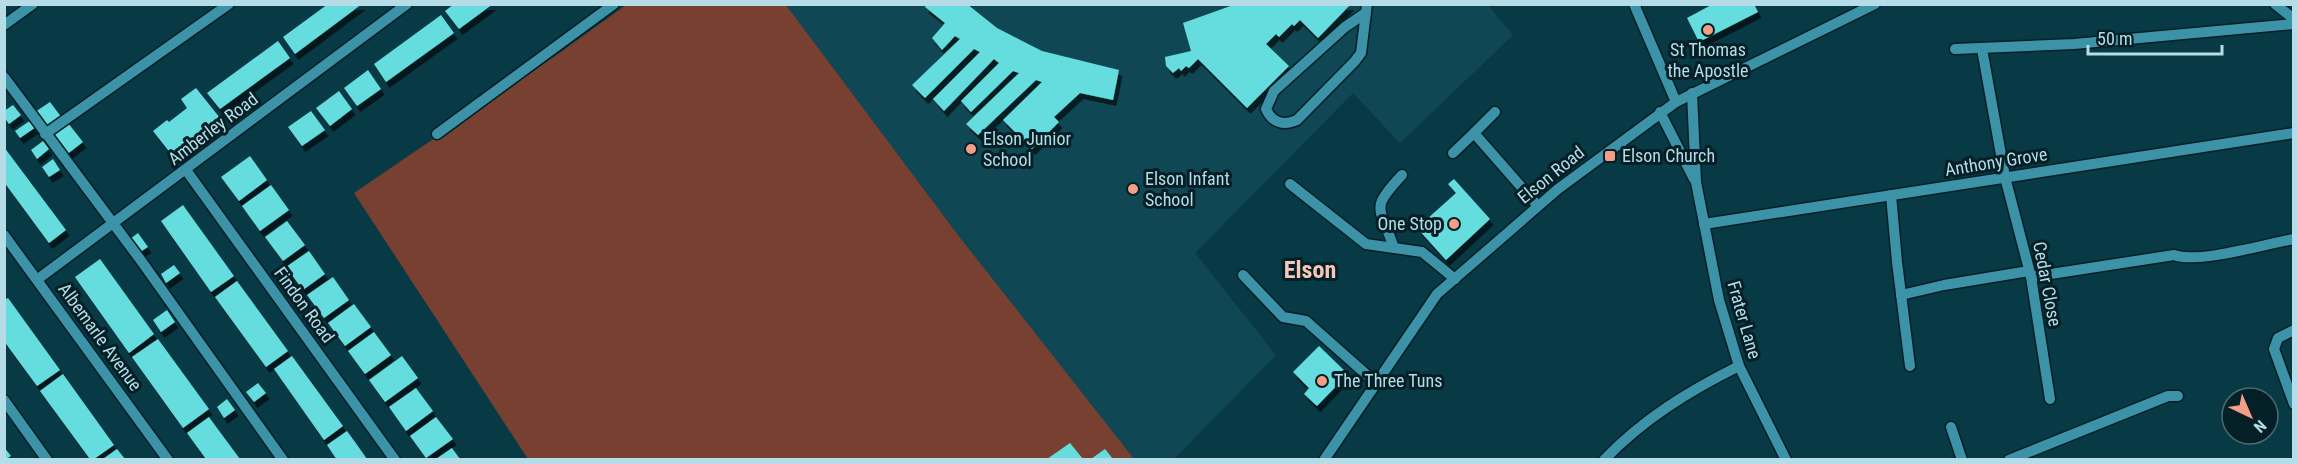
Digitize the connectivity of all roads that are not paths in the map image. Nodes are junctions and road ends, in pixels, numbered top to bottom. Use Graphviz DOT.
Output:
graph roads {
  1 [pos="33,4"];
  2 [pos="229,4"];
  3 [pos="407,4"];
  4 [pos="614,4"];
  5 [pos="1634,4"];
  6 [pos="1875,4"];
  7 [pos="2275,4"];
  8 [pos="1366,9"];
  9 [pos="2294,19"];
  10 [pos="2294,24"];
  11 [pos="4,25"];
  12 [pos="1955,49"];
  13 [pos="1982,49"];
  14 [pos="4,77"];
  15 [pos="1692,93"];
  16 [pos="1676,102"];
  17 [pos="1495,112"];
  18 [pos="1660,112"];
  19 [pos="1474,133"];
  20 [pos="45,134"];
  21 [pos="437,134"];
  22 [pos="2294,134"];
  23 [pos="1453,153"];
  24 [pos="186,170"];
  25 [pos="1402,175"];
  26 [pos="2005,177"];
  27 [pos="1696,182"];
  28 [pos="1290,184"];
  29 [pos="1891,195"];
  30 [pos="1538,206"];
  31 [pos="113,222"];
  32 [pos="1704,224"];
  33 [pos="4,235"];
  34 [pos="2294,239"];
  35 [pos="1394,248"];
  36 [pos="2030,274"];
  37 [pos="1244,275"];
  38 [pos="38,279"];
  39 [pos="1455,279"];
  40 [pos="1901,295"];
  41 [pos="2294,330"];
  42 [pos="1739,366"];
  43 [pos="1910,366"];
  44 [pos="1376,383"];
  45 [pos="2178,396"];
  46 [pos="2050,399"];
  47 [pos="4,400"];
  48 [pos="2294,404"];
  49 [pos="1951,427"];
  50 [pos="47,459"];
  51 [pos="168,459"];
  52 [pos="284,459"];
  53 [pos="395,459"];
  54 [pos="1324,459"];
  55 [pos="1604,459"];
  56 [pos="1786,459"];
  57 [pos="1962,459"];
  58 [pos="2009,459"];
  1 -- 11 [label="street"];
  2 -- 20 [label="street"];
  3 -- 24 [label="street, Amberley Road"];
  4 -- 21 [label="street"];
  5 -- 16 [label="street"];
  6 -- 15 [label="street, Elson Road"];
  7 -- 9 [label="street"];
  8 -- 8 [label="street"];
  10 -- 13 [label="street"];
  12 -- 13 [label="street"];
  13 -- 26 [label="street, Cedar Close"];
  14 -- 20 [label="street"];
  15 -- 16 [label="street, Elson Road"];
  15 -- 27 [label="street, Frater Lane"];
  16 -- 18 [label="street, Elson Road"];
  17 -- 19 [label="street"];
  18 -- 27 [label="street, Frater Lane"];
  18 -- 30 [label="street, Elson Road"];
  19 -- 23 [label="street"];
  19 -- 30 [label="street"];
  20 -- 31 [label="street"];
  22 -- 26 [label="street, Anthony Grove"];
  24 -- 31 [label="street, Amberley Road"];
  24 -- 53 [label="street, Findon Road"];
  25 -- 35 [label="street"];
  26 -- 29 [label="street, Anthony Grove"];
  26 -- 36 [label="street, Cedar Close"];
  27 -- 32 [label="street, Frater Lane"];
  28 -- 35 [label="street"];
  29 -- 32 [label="street, Anthony Grove"];
  29 -- 40 [label="street"];
  30 -- 39 [label="street, Elson Road"];
  31 -- 38 [label="street, Amberley Road"];
  31 -- 52 [label="street"];
  32 -- 42 [label="street, Frater Lane"];
  33 -- 38 [label="street, Albemarle Avenue"];
  34 -- 36 [label="street"];
  35 -- 39 [label="street"];
  36 -- 40 [label="street"];
  36 -- 46 [label="street, Cedar Close"];
  37 -- 44 [label="street"];
  38 -- 51 [label="street, Albemarle Avenue"];
  39 -- 44 [label="street, Elson Road"];
  40 -- 43 [label="street"];
  41 -- 48 [label="street"];
  42 -- 55 [label="street"];
  42 -- 56 [label="street, Frater Lane"];
  44 -- 54 [label="street, Elson Road"];
  45 -- 58 [label="street"];
  47 -- 50 [label="street"];
  49 -- 57 [label="street"];
}
